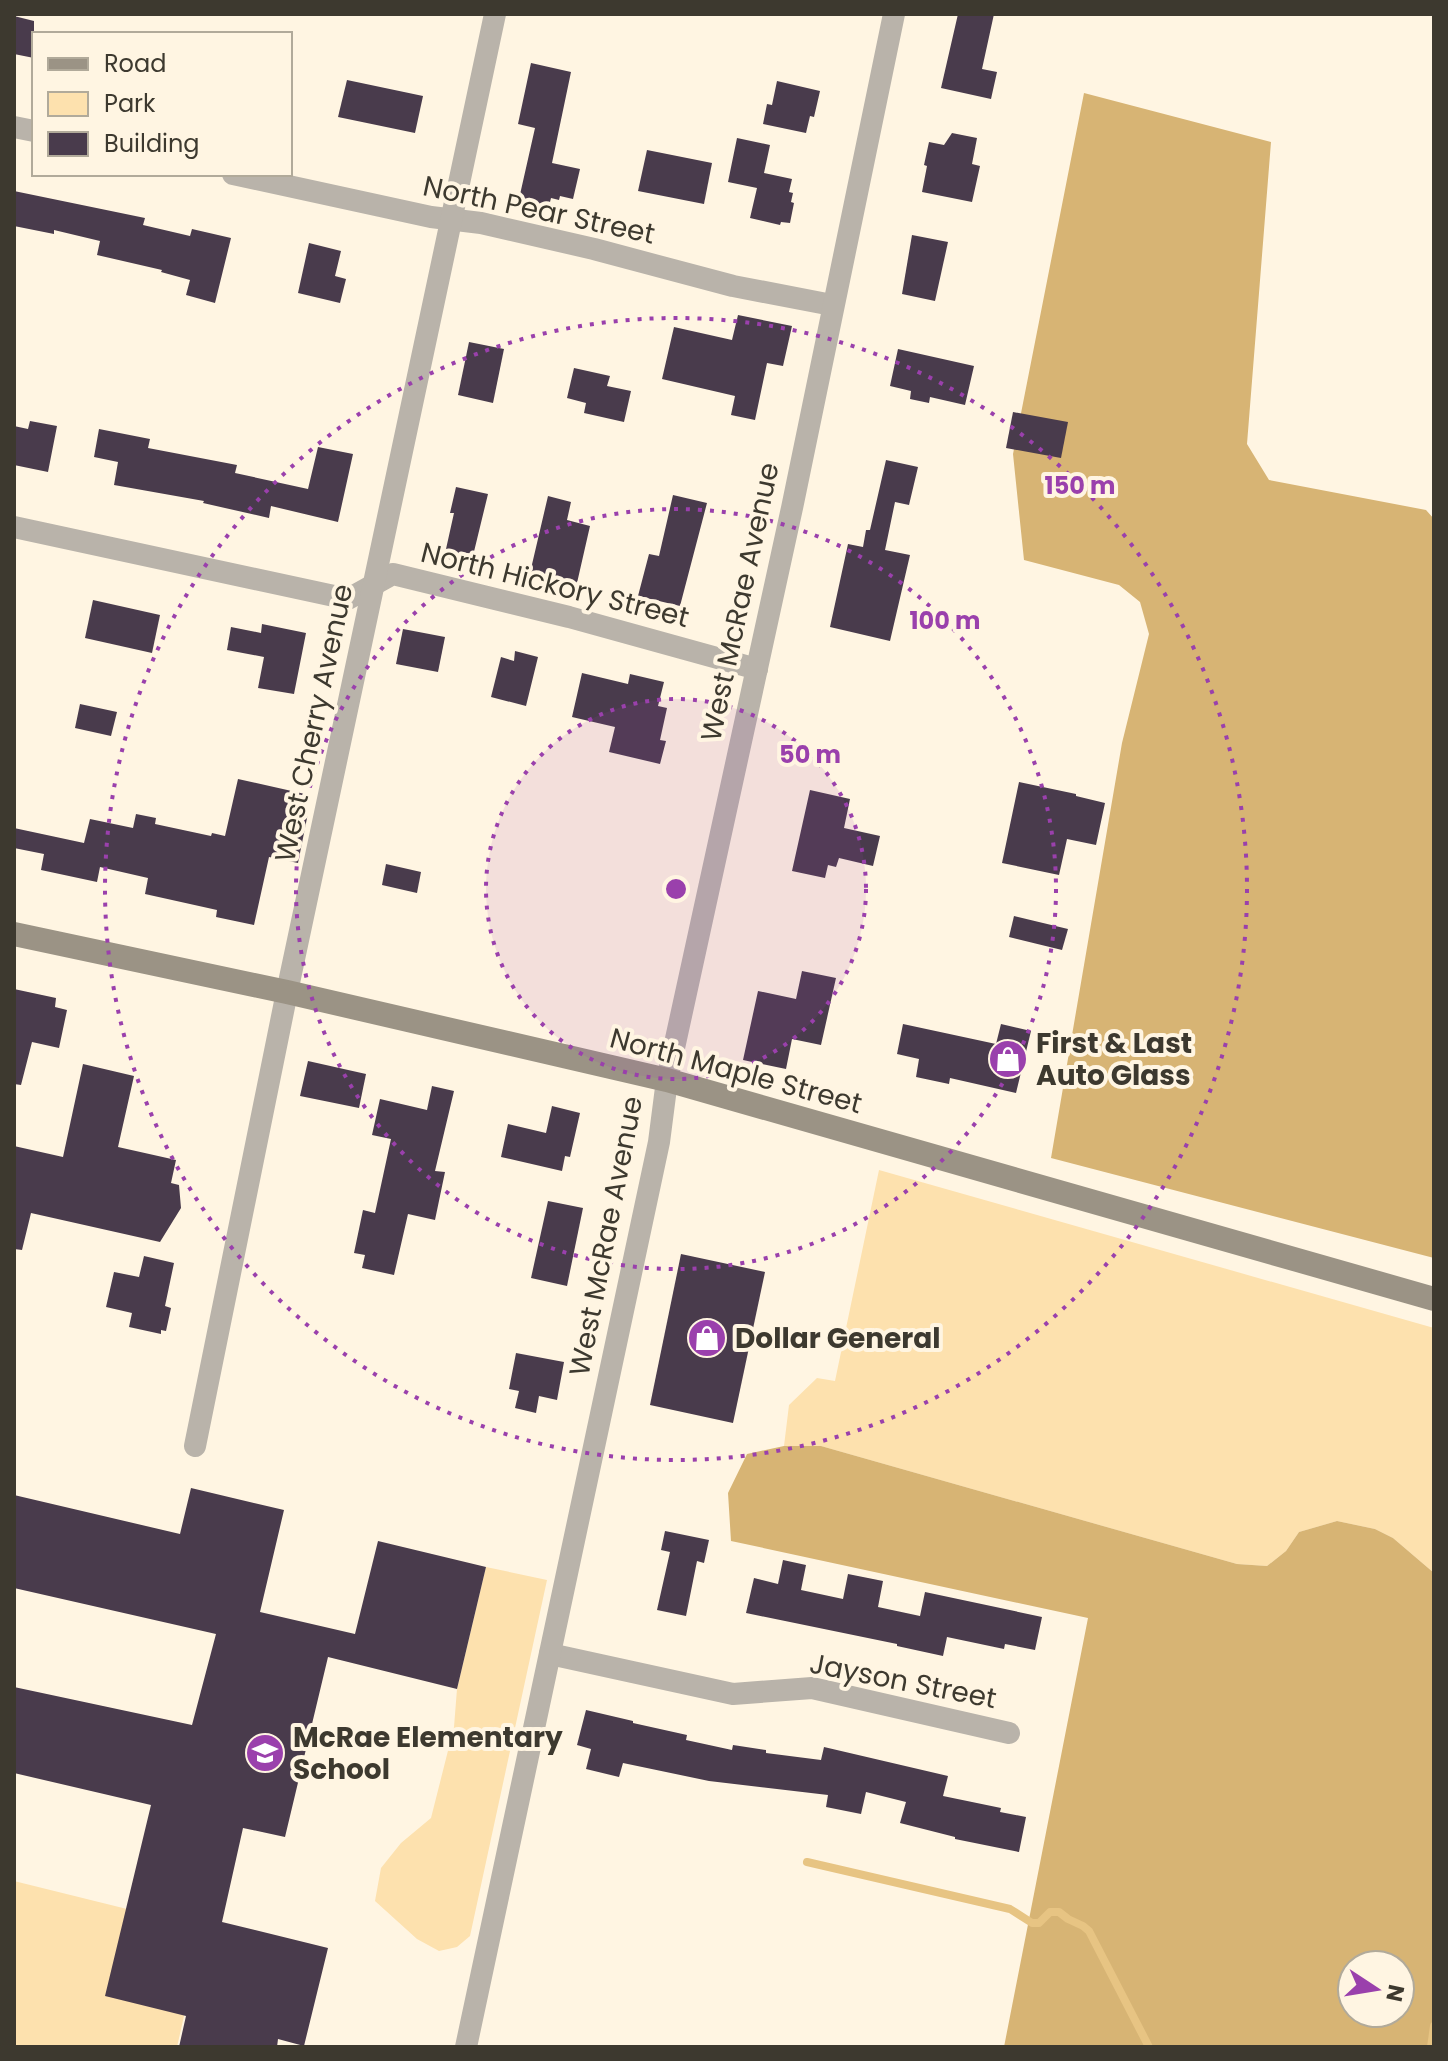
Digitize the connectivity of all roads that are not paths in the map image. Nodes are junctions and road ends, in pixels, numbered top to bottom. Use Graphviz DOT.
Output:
graph roads {
  1 [pos="495,14"];
  2 [pos="894,14"];
  3 [pos="242,176"];
  4 [pos="452,219"];
  5 [pos="832,305"];
  6 [pos="14,527"];
  7 [pos="374,584"];
  8 [pos="757,669"];
  9 [pos="14,934"];
  10 [pos="287,992"];
  11 [pos="667,1080"];
  12 [pos="1434,1299"];
  13 [pos="195,1446"];
  14 [pos="550,1654"];
  15 [pos="1009,1733"];
  16 [pos="466,2047"];
  1 -- 4 [label="street, West Cherry Avenue"];
  2 -- 5 [label="street, West McRae Avenue"];
  3 -- 4 [label="street, North Pear Street"];
  4 -- 5 [label="street, North Pear Street"];
  4 -- 7 [label="street, West Cherry Avenue"];
  5 -- 8 [label="street, West McRae Avenue"];
  6 -- 7 [label="street, North Hickory Street"];
  7 -- 8 [label="street, North Hickory Street"];
  7 -- 10 [label="street, West Cherry Avenue"];
  8 -- 11 [label="street, West McRae Avenue"];
  9 -- 10 [label="main road, North Maple Street"];
  10 -- 11 [label="main road, North Maple Street"];
  10 -- 13 [label="street, West Cherry Avenue"];
  11 -- 12 [label="main road, North Maple Street"];
  11 -- 14 [label="street, West McRae Avenue"];
  14 -- 15 [label="street, Jayson Street"];
  14 -- 16 [label="street, West McRae Avenue"];
}
